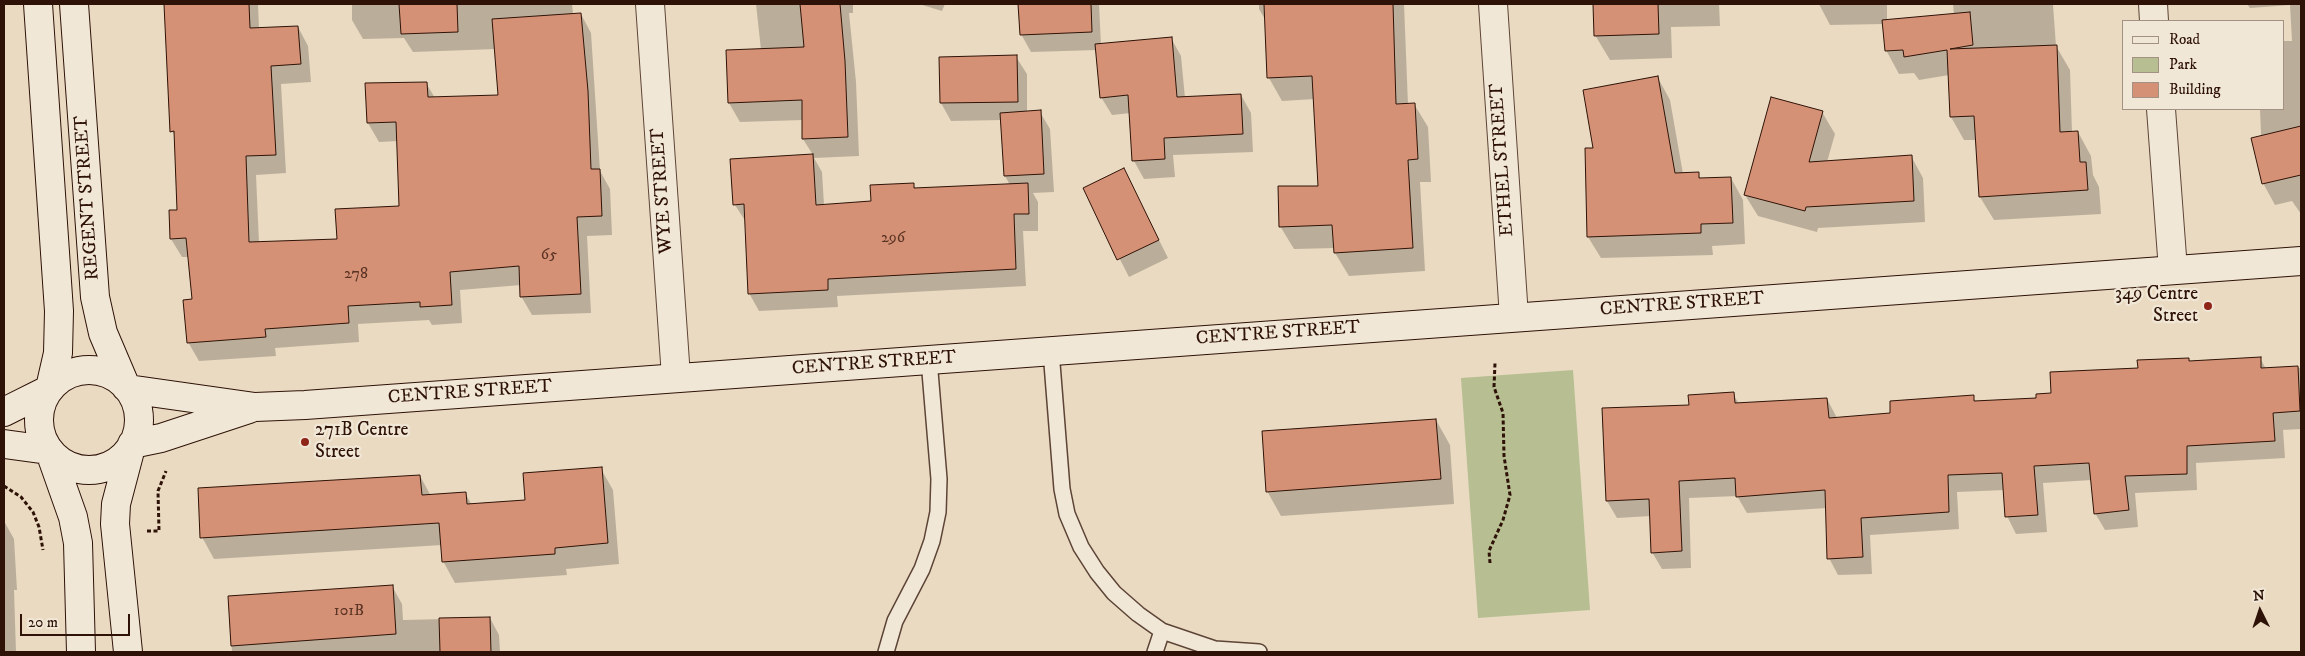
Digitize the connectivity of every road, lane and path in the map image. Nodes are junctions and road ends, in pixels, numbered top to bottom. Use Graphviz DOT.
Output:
graph roads {
  1 [pos="38,4"];
  2 [pos="74,4"];
  3 [pos="650,4"];
  4 [pos="1493,4"];
  5 [pos="2153,4"];
  6 [pos="2154,20"];
  7 [pos="2161,110"];
  8 [pos="2301,261"];
  9 [pos="2173,270"];
  10 [pos="1514,317"];
  11 [pos="1051,351"];
  12 [pos="929,360"];
  13 [pos="1495,364"];
  14 [pos="676,377"];
  15 [pos="127,388"];
  16 [pos="49,389"];
  17 [pos="256,407"];
  18 [pos="4,412"];
  19 [pos="4,444"];
  20 [pos="132,445"];
  21 [pos="49,451"];
  22 [pos="169,468"];
  23 [pos="4,486"];
  24 [pos="141,532"];
  25 [pos="45,555"];
  26 [pos="1490,563"];
  27 [pos="1162,631"];
  28 [pos="81,652"];
  29 [pos="128,652"];
  30 [pos="886,652"];
  31 [pos="1155,652"];
  32 [pos="1245,652"];
  33 [pos="1259,652"];
  1 -- 16 [label="street, REGENT STREET"];
  2 -- 15 [label="street, REGENT STREET"];
  3 -- 14 [label="street, WYE STREET"];
  4 -- 10 [label="street, ETHEL STREET"];
  5 -- 6 [label="street"];
  7 -- 9 [label="street"];
  8 -- 9 [label="street, CENTRE STREET"];
  9 -- 10 [label="street, CENTRE STREET"];
  10 -- 11 [label="street, CENTRE STREET"];
  11 -- 12 [label="street, CENTRE STREET"];
  11 -- 27 [label="lane"];
  12 -- 14 [label="street, CENTRE STREET"];
  12 -- 30 [label="lane"];
  13 -- 26 [label="path"];
  14 -- 17 [label="street, CENTRE STREET"];
  15 -- 16 [label="street"];
  15 -- 17 [label="street, CENTRE STREET"];
  15 -- 20 [label="street"];
  16 -- 18 [label="street"];
  16 -- 21 [label="street"];
  17 -- 20 [label="street, CENTRE STREET"];
  19 -- 21 [label="street"];
  20 -- 21 [label="street"];
  20 -- 29 [label="street"];
  21 -- 28 [label="street"];
  22 -- 24 [label="path"];
  23 -- 25 [label="path"];
  27 -- 31 [label="lane"];
  27 -- 32 [label="lane"];
  32 -- 33 [label="lane"];
}
